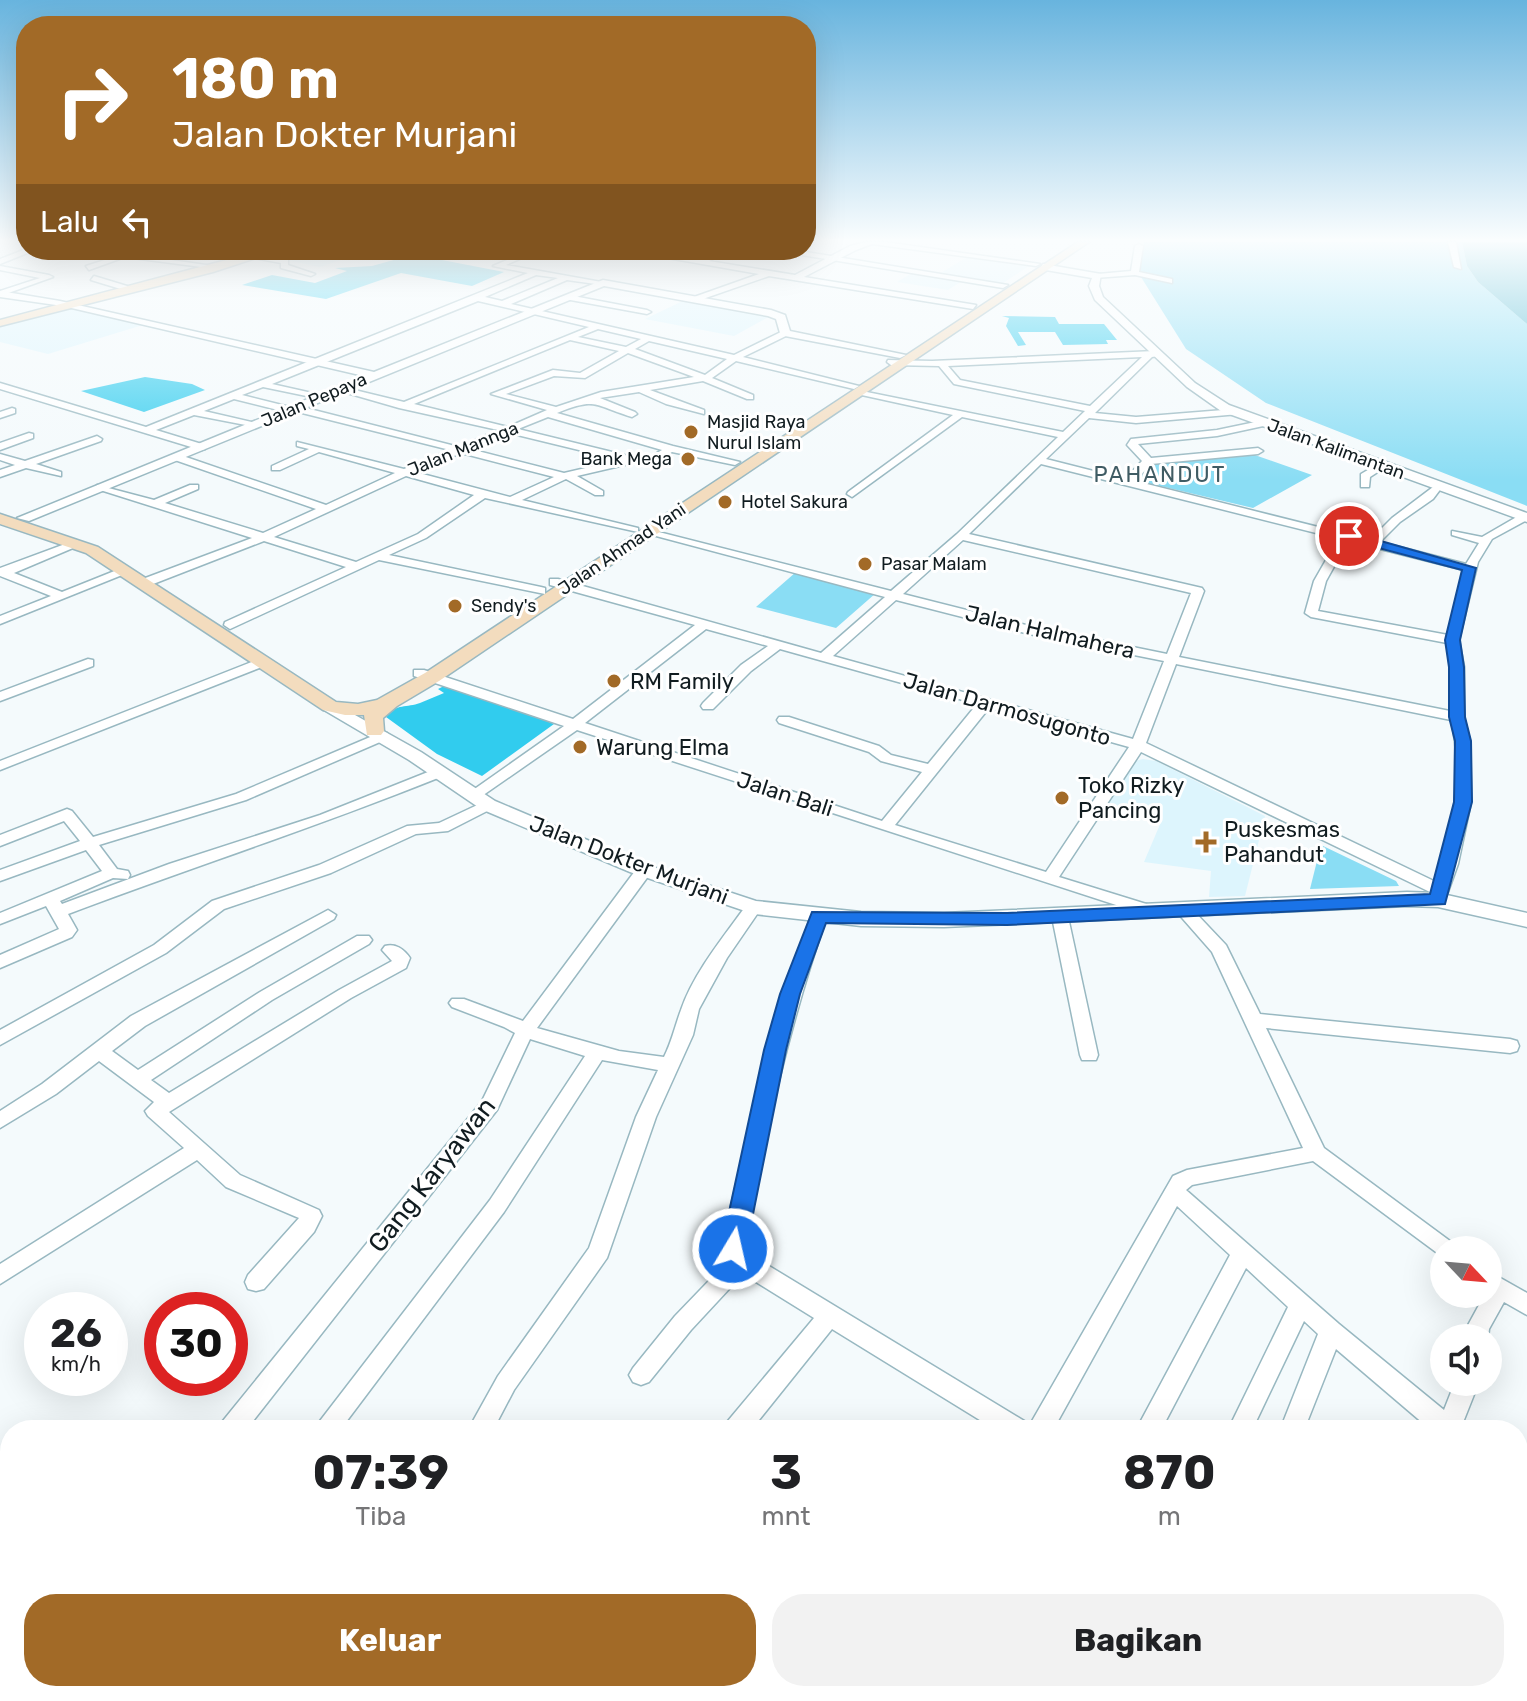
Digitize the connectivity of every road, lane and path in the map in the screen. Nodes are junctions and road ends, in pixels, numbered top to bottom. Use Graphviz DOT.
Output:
graph roads {
  1 [pos="137,321"];
  2 [pos="419,321"];
  3 [pos="508,321"];
  4 [pos="571,321"];
  5 [pos="782,321"];
  6 [pos="953,321"];
  7 [pos="956,321"];
  8 [pos="1122,321"];
  9 [pos="595,327"];
  10 [pos="785,333"];
  11 [pos="571,338"];
  12 [pos="648,338"];
  13 [pos="627,349"];
  14 [pos="1155,354"];
  15 [pos="731,360"];
  16 [pos="898,360"];
  17 [pos="318,362"];
  18 [pos="942,364"];
  19 [pos="374,375"];
  20 [pos="707,378"];
  21 [pos="262,384"];
  22 [pos="0,386"];
  23 [pos="640,388"];
  24 [pos="338,389"];
  25 [pos="857,389"];
  26 [pos="233,396"];
  27 [pos="318,397"];
  28 [pos="750,397"];
  29 [pos="591,398"];
  30 [pos="402,406"];
  31 [pos="292,409"];
  32 [pos="12,411"];
  33 [pos="195,412"];
  34 [pos="552,412"];
  35 [pos="701,412"];
  36 [pos="1236,412"];
  37 [pos="961,413"];
  38 [pos="1091,413"];
  39 [pos="632,414"];
  40 [pos="0,415"];
  41 [pos="1265,423"];
  42 [pos="253,425"];
  43 [pos="148,430"];
  44 [pos="509,430"];
  45 [pos="29,436"];
  46 [pos="784,436"];
  47 [pos="1067,436"];
  48 [pos="97,439"];
  49 [pos="301,444"];
  50 [pos="0,447"];
  51 [pos="201,447"];
  52 [pos="318,449"];
  53 [pos="671,449"];
  54 [pos="457,451"];
  55 [pos="1258,451"];
  56 [pos="0,457"];
  57 [pos="176,457"];
  58 [pos="633,460"];
  59 [pos="1040,461"];
  60 [pos="1148,461"];
  61 [pos="735,462"];
  62 [pos="26,464"];
  63 [pos="1382,466"];
  64 [pos="276,468"];
  65 [pos="404,473"];
  66 [pos="0,474"];
  67 [pos="57,474"];
  68 [pos="566,476"];
  69 [pos="1128,482"];
  70 [pos="1365,485"];
  71 [pos="101,487"];
  72 [pos="194,487"];
  73 [pos="1437,487"];
  74 [pos="599,493"];
  75 [pos="483,494"];
  76 [pos="852,494"];
  77 [pos="513,500"];
  78 [pos="154,504"];
  79 [pos="327,509"];
  80 [pos="0,510"];
  81 [pos="1526,517"];
  82 [pos="24,518"];
  83 [pos="0,519"];
  84 [pos="641,531"];
  85 [pos="1456,533"];
  86 [pos="961,536"];
  87 [pos="262,538"];
  88 [pos="1485,541"];
  89 [pos="1374,542"];
  90 [pos="76,543"];
  91 [pos="380,557"];
  92 [pos="1330,563"];
  93 [pos="359,567"];
  94 [pos="1469,568"];
  95 [pos="126,571"];
  96 [pos="2,573"];
  97 [pos="151,581"];
  98 [pos="554,586"];
  99 [pos="895,594"];
  100 [pos="62,596"];
  101 [pos="0,620"];
  102 [pos="230,625"];
  103 [pos="703,625"];
  104 [pos="1453,640"];
  105 [pos="245,643"];
  106 [pos="777,645"];
  107 [pos="824,657"];
  108 [pos="1172,660"];
  109 [pos="262,662"];
  110 [pos="88,663"];
  111 [pos="426,675"];
  112 [pos="0,697"];
  113 [pos="382,701"];
  114 [pos="986,703"];
  115 [pos="330,706"];
  116 [pos="708,706"];
  117 [pos="355,712"];
  118 [pos="1457,717"];
  119 [pos="784,720"];
  120 [pos="574,725"];
  121 [pos="378,734"];
  122 [pos="1138,745"];
  123 [pos="0,766"];
  124 [pos="932,770"];
  125 [pos="438,773"];
  126 [pos="481,800"];
  127 [pos="885,827"];
  128 [pos="0,841"];
  129 [pos="87,844"];
  130 [pos="644,871"];
  131 [pos="112,873"];
  132 [pos="0,876"];
  133 [pos="1050,878"];
  134 [pos="128,887"];
  135 [pos="1439,895"];
  136 [pos="54,905"];
  137 [pos="754,907"];
  138 [pos="1152,911"];
  139 [pos="1184,911"];
  140 [pos="328,915"];
  141 [pos="819,916"];
  142 [pos="1060,917"];
  143 [pos="0,919"];
  144 [pos="1527,920"];
  145 [pos="363,940"];
  146 [pos="391,950"];
  147 [pos="0,962"];
  148 [pos="458,1003"];
  149 [pos="1255,1020"];
  150 [pos="525,1031"];
  151 [pos="0,1038"];
  152 [pos="1510,1046"];
  153 [pos="98,1050"];
  154 [pos="597,1052"];
  155 [pos="1089,1055"];
  156 [pos="672,1065"];
  157 [pos="137,1080"];
  158 [pos="167,1102"];
  159 [pos="0,1121"];
  160 [pos="197,1150"];
  161 [pos="1316,1153"];
  162 [pos="1175,1192"];
  163 [pos="1430,1238"];
  164 [pos="1243,1252"];
  165 [pos="741,1262"];
  166 [pos="0,1275"];
  167 [pos="256,1282"];
  168 [pos="1502,1290"];
  169 [pos="1301,1303"];
  170 [pos="1527,1305"];
  171 [pos="829,1316"];
  172 [pos="1331,1331"];
  173 [pos="641,1375"];
  174 [pos="1464,1396"];
  175 [pos="239,1420"];
  176 [pos="333,1420"];
  177 [pos="486,1420"];
  178 [pos="744,1420"];
  179 [pos="1001,1420"];
  180 [pos="1046,1420"];
  181 [pos="1153,1420"];
  182 [pos="1245,1420"];
  183 [pos="1296,1420"];
  184 [pos="1438,1420"];
  185 [pos="1453,1420"];
  1 -- 17 [label="street"];
  2 -- 17 [label="street"];
  3 -- 19 [label="street, Jalan Pepaya"];
  4 -- 9 [label="street"];
  5 -- 10 [label="street"];
  6 -- 16 [label="main road, Jalan Ahmad Yani"];
  7 -- 16 [label="main road, Jalan Ahmad Yani"];
  8 -- 14 [label="street, Jalan Kalimantan"];
  9 -- 11 [label="street"];
  9 -- 12 [label="street"];
  10 -- 15 [label="street, Jalan Mannga"];
  10 -- 16 [label="street"];
  11 -- 13 [label="street"];
  11 -- 30 [label="street"];
  12 -- 13 [label="street"];
  12 -- 15 [label="street"];
  13 -- 20 [label="street"];
  13 -- 34 [label="street"];
  14 -- 18 [label="street"];
  14 -- 36 [label="street, Jalan Kalimantan"];
  14 -- 38 [label="street"];
  15 -- 20 [label="street, Jalan Mannga"];
  15 -- 25 [label="street"];
  16 -- 18 [label="street"];
  16 -- 25 [label="main road, Jalan Ahmad Yani"];
  17 -- 19 [label="street"];
  17 -- 21 [label="street"];
  18 -- 38 [label="street"];
  19 -- 24 [label="street, Jalan Pepaya"];
  20 -- 23 [label="street, Jalan Mannga"];
  20 -- 28 [label="street"];
  21 -- 26 [label="street"];
  21 -- 27 [label="street"];
  22 -- 43 [label="street"];
  23 -- 29 [label="street, Jalan Mannga"];
  23 -- 35 [label="street"];
  24 -- 27 [label="street, Jalan Pepaya"];
  24 -- 30 [label="street"];
  25 -- 37 [label="street"];
  25 -- 46 [label="main road, Jalan Ahmad Yani"];
  26 -- 31 [label="street"];
  26 -- 33 [label="street"];
  27 -- 31 [label="street, Jalan Pepaya"];
  29 -- 34 [label="street, Jalan Mannga"];
  29 -- 39 [label="street"];
  30 -- 44 [label="street"];
  31 -- 42 [label="street, Jalan Pepaya"];
  31 -- 54 [label="street"];
  32 -- 40 [label="street"];
  33 -- 42 [label="street"];
  33 -- 43 [label="street"];
  34 -- 44 [label="street, Jalan Mannga"];
  34 -- 53 [label="street"];
  36 -- 38 [label="street"];
  36 -- 41 [label="street, Jalan Kalimantan"];
  37 -- 47 [label="street"];
  37 -- 76 [label="street"];
  38 -- 47 [label="street"];
  41 -- 60 [label="street"];
  41 -- 63 [label="street, Jalan Kalimantan"];
  42 -- 51 [label="street, Jalan Pepaya"];
  43 -- 51 [label="street"];
  44 -- 54 [label="street, Jalan Mannga"];
  44 -- 58 [label="street"];
  45 -- 50 [label="street"];
  46 -- 61 [label="main road, Jalan Ahmad Yani"];
  46 -- 84 [label="main road, Jalan Ahmad Yani"];
  47 -- 59 [label="street"];
  48 -- 62 [label="street"];
  49 -- 52 [label="street, Jalan Halmahera"];
  51 -- 57 [label="street, Jalan Pepaya"];
  52 -- 64 [label="street"];
  52 -- 65 [label="street, Jalan Halmahera"];
  53 -- 58 [label="street"];
  53 -- 61 [label="street"];
  54 -- 65 [label="street, Jalan Mannga"];
  54 -- 68 [label="street"];
  55 -- 60 [label="street"];
  56 -- 62 [label="street"];
  57 -- 71 [label="street, Jalan Pepaya"];
  57 -- 79 [label="street"];
  58 -- 68 [label="street"];
  59 -- 69 [label="street"];
  59 -- 86 [label="street"];
  60 -- 69 [label="street"];
  61 -- 84 [label="main road, Jalan Ahmad Yani"];
  62 -- 66 [label="street"];
  62 -- 67 [label="street"];
  63 -- 70 [label="street"];
  63 -- 73 [label="street, Jalan Kalimantan"];
  65 -- 75 [label="street, Jalan Halmahera"];
  65 -- 79 [label="street, Jalan Mannga"];
  68 -- 74 [label="street"];
  68 -- 77 [label="street"];
  69 -- 89 [label="street"];
  71 -- 78 [label="street"];
  71 -- 82 [label="street, Jalan Pepaya"];
  72 -- 78 [label="street"];
  73 -- 81 [label="street, Jalan Kalimantan"];
  73 -- 89 [label="street"];
  75 -- 77 [label="street, Jalan Halmahera"];
  75 -- 91 [label="street"];
  77 -- 84 [label="street, Jalan Halmahera"];
  78 -- 87 [label="street"];
  79 -- 87 [label="street, Jalan Mannga"];
  80 -- 82 [label="main road, Jalan Dokter Murjani"];
  81 -- 88 [label="street"];
  82 -- 97 [label="main road, Jalan Dokter Murjani"];
  83 -- 90 [label="main road, Jalan Dokter Murjani"];
  84 -- 98 [label="main road, Jalan Ahmad Yani"];
  84 -- 99 [label="street, Jalan Halmahera"];
  85 -- 88 [label="street"];
  86 -- 99 [label="street"];
  86 -- 108 [label="street"];
  87 -- 93 [label="street"];
  87 -- 97 [label="street, Jalan Mannga"];
  88 -- 94 [label="street"];
  89 -- 94 [label="street"];
  90 -- 95 [label="main road, Jalan Dokter Murjani"];
  90 -- 96 [label="street"];
  91 -- 93 [label="street"];
  91 -- 98 [label="street, Jalan Darmosugonto"];
  92 -- 104 [label="street"];
  93 -- 102 [label="street"];
  94 -- 104 [label="street"];
  95 -- 97 [label="main road, Jalan Dokter Murjani"];
  95 -- 100 [label="street"];
  96 -- 100 [label="street"];
  97 -- 102 [label="main road, Jalan Dokter Murjani"];
  97 -- 105 [label="main road, Jalan Dokter Murjani"];
  98 -- 103 [label="street, Jalan Darmosugonto"];
  98 -- 111 [label="main road, Jalan Ahmad Yani"];
  98 -- 111 [label="main road, Jalan Ahmad Yani"];
  99 -- 107 [label="street"];
  99 -- 108 [label="street, Jalan Halmahera"];
  100 -- 101 [label="street"];
  102 -- 105 [label="main road, Jalan Dokter Murjani"];
  103 -- 106 [label="street, Jalan Darmosugonto"];
  103 -- 120 [label="street"];
  104 -- 118 [label="street"];
  105 -- 109 [label="main road, Jalan Dokter Murjani"];
  105 -- 113 [label="main road, Jalan Dokter Murjani"];
  106 -- 107 [label="street, Jalan Darmosugonto"];
  106 -- 116 [label="street"];
  107 -- 114 [label="street, Jalan Darmosugonto"];
  108 -- 118 [label="street, Jalan Halmahera"];
  108 -- 122 [label="street"];
  109 -- 115 [label="main road, Jalan Dokter Murjani"];
  109 -- 123 [label="street"];
  110 -- 112 [label="street"];
  111 -- 113 [label="main road, Jalan Ahmad Yani"];
  111 -- 120 [label="street, Jalan Bali"];
  113 -- 117 [label="main road, Jalan Ahmad Yani"];
  113 -- 121 [label="main road"];
  114 -- 122 [label="street, Jalan Darmosugonto"];
  114 -- 124 [label="street"];
  115 -- 117 [label="main road, Jalan Dokter Murjani"];
  115 -- 121 [label="street, Jalan Dokter Murjani"];
  118 -- 135 [label="street"];
  119 -- 124 [label="street"];
  120 -- 126 [label="street"];
  120 -- 127 [label="street, Jalan Bali"];
  121 -- 125 [label="street, Jalan Dokter Murjani"];
  121 -- 129 [label="street"];
  122 -- 133 [label="street"];
  122 -- 135 [label="street, Jalan Darmosugonto"];
  124 -- 127 [label="street"];
  125 -- 126 [label="street, Jalan Dokter Murjani"];
  125 -- 134 [label="street"];
  126 -- 130 [label="street, Jalan Dokter Murjani"];
  126 -- 151 [label="street"];
  127 -- 133 [label="street, Jalan Bali"];
  128 -- 129 [label="street"];
  129 -- 131 [label="street"];
  129 -- 132 [label="street"];
  130 -- 137 [label="street, Jalan Dokter Murjani"];
  130 -- 150 [label="street, Gang Karyawan"];
  131 -- 134 [label="street"];
  131 -- 136 [label="street"];
  133 -- 138 [label="street, Jalan Bali"];
  134 -- 136 [label="street"];
  135 -- 139 [label="street, Jalan Dokter Murjani"];
  135 -- 144 [label="street, Jalan Dokter Murjani"];
  136 -- 143 [label="street"];
  136 -- 147 [label="street"];
  137 -- 141 [label="street, Jalan Dokter Murjani"];
  137 -- 156 [label="street"];
  138 -- 139 [label="street, Jalan Dokter Murjani"];
  138 -- 142 [label="street, Jalan Dokter Murjani"];
  139 -- 149 [label="street"];
  140 -- 153 [label="street"];
  141 -- 142 [label="street, Jalan Dokter Murjani"];
  141 -- 165 [label="street"];
  142 -- 155 [label="street"];
  145 -- 157 [label="street"];
  146 -- 158 [label="street"];
  148 -- 150 [label="street"];
  149 -- 152 [label="street"];
  149 -- 161 [label="street"];
  150 -- 154 [label="street"];
  150 -- 175 [label="street, Gang Karyawan"];
  153 -- 157 [label="street"];
  153 -- 159 [label="street"];
  154 -- 156 [label="street"];
  154 -- 176 [label="street"];
  156 -- 177 [label="street"];
  157 -- 158 [label="street"];
  158 -- 160 [label="street"];
  160 -- 166 [label="street"];
  160 -- 167 [label="street"];
  161 -- 162 [label="street"];
  161 -- 163 [label="street"];
  162 -- 164 [label="street"];
  162 -- 180 [label="street"];
  164 -- 169 [label="street"];
  164 -- 181 [label="street"];
  165 -- 171 [label="street"];
  165 -- 173 [label="street"];
  168 -- 170 [label="street"];
  169 -- 172 [label="street"];
  169 -- 182 [label="street"];
  171 -- 178 [label="street"];
  171 -- 179 [label="street"];
  172 -- 183 [label="street"];
  172 -- 184 [label="street"];
  174 -- 185 [label="street"];
}
